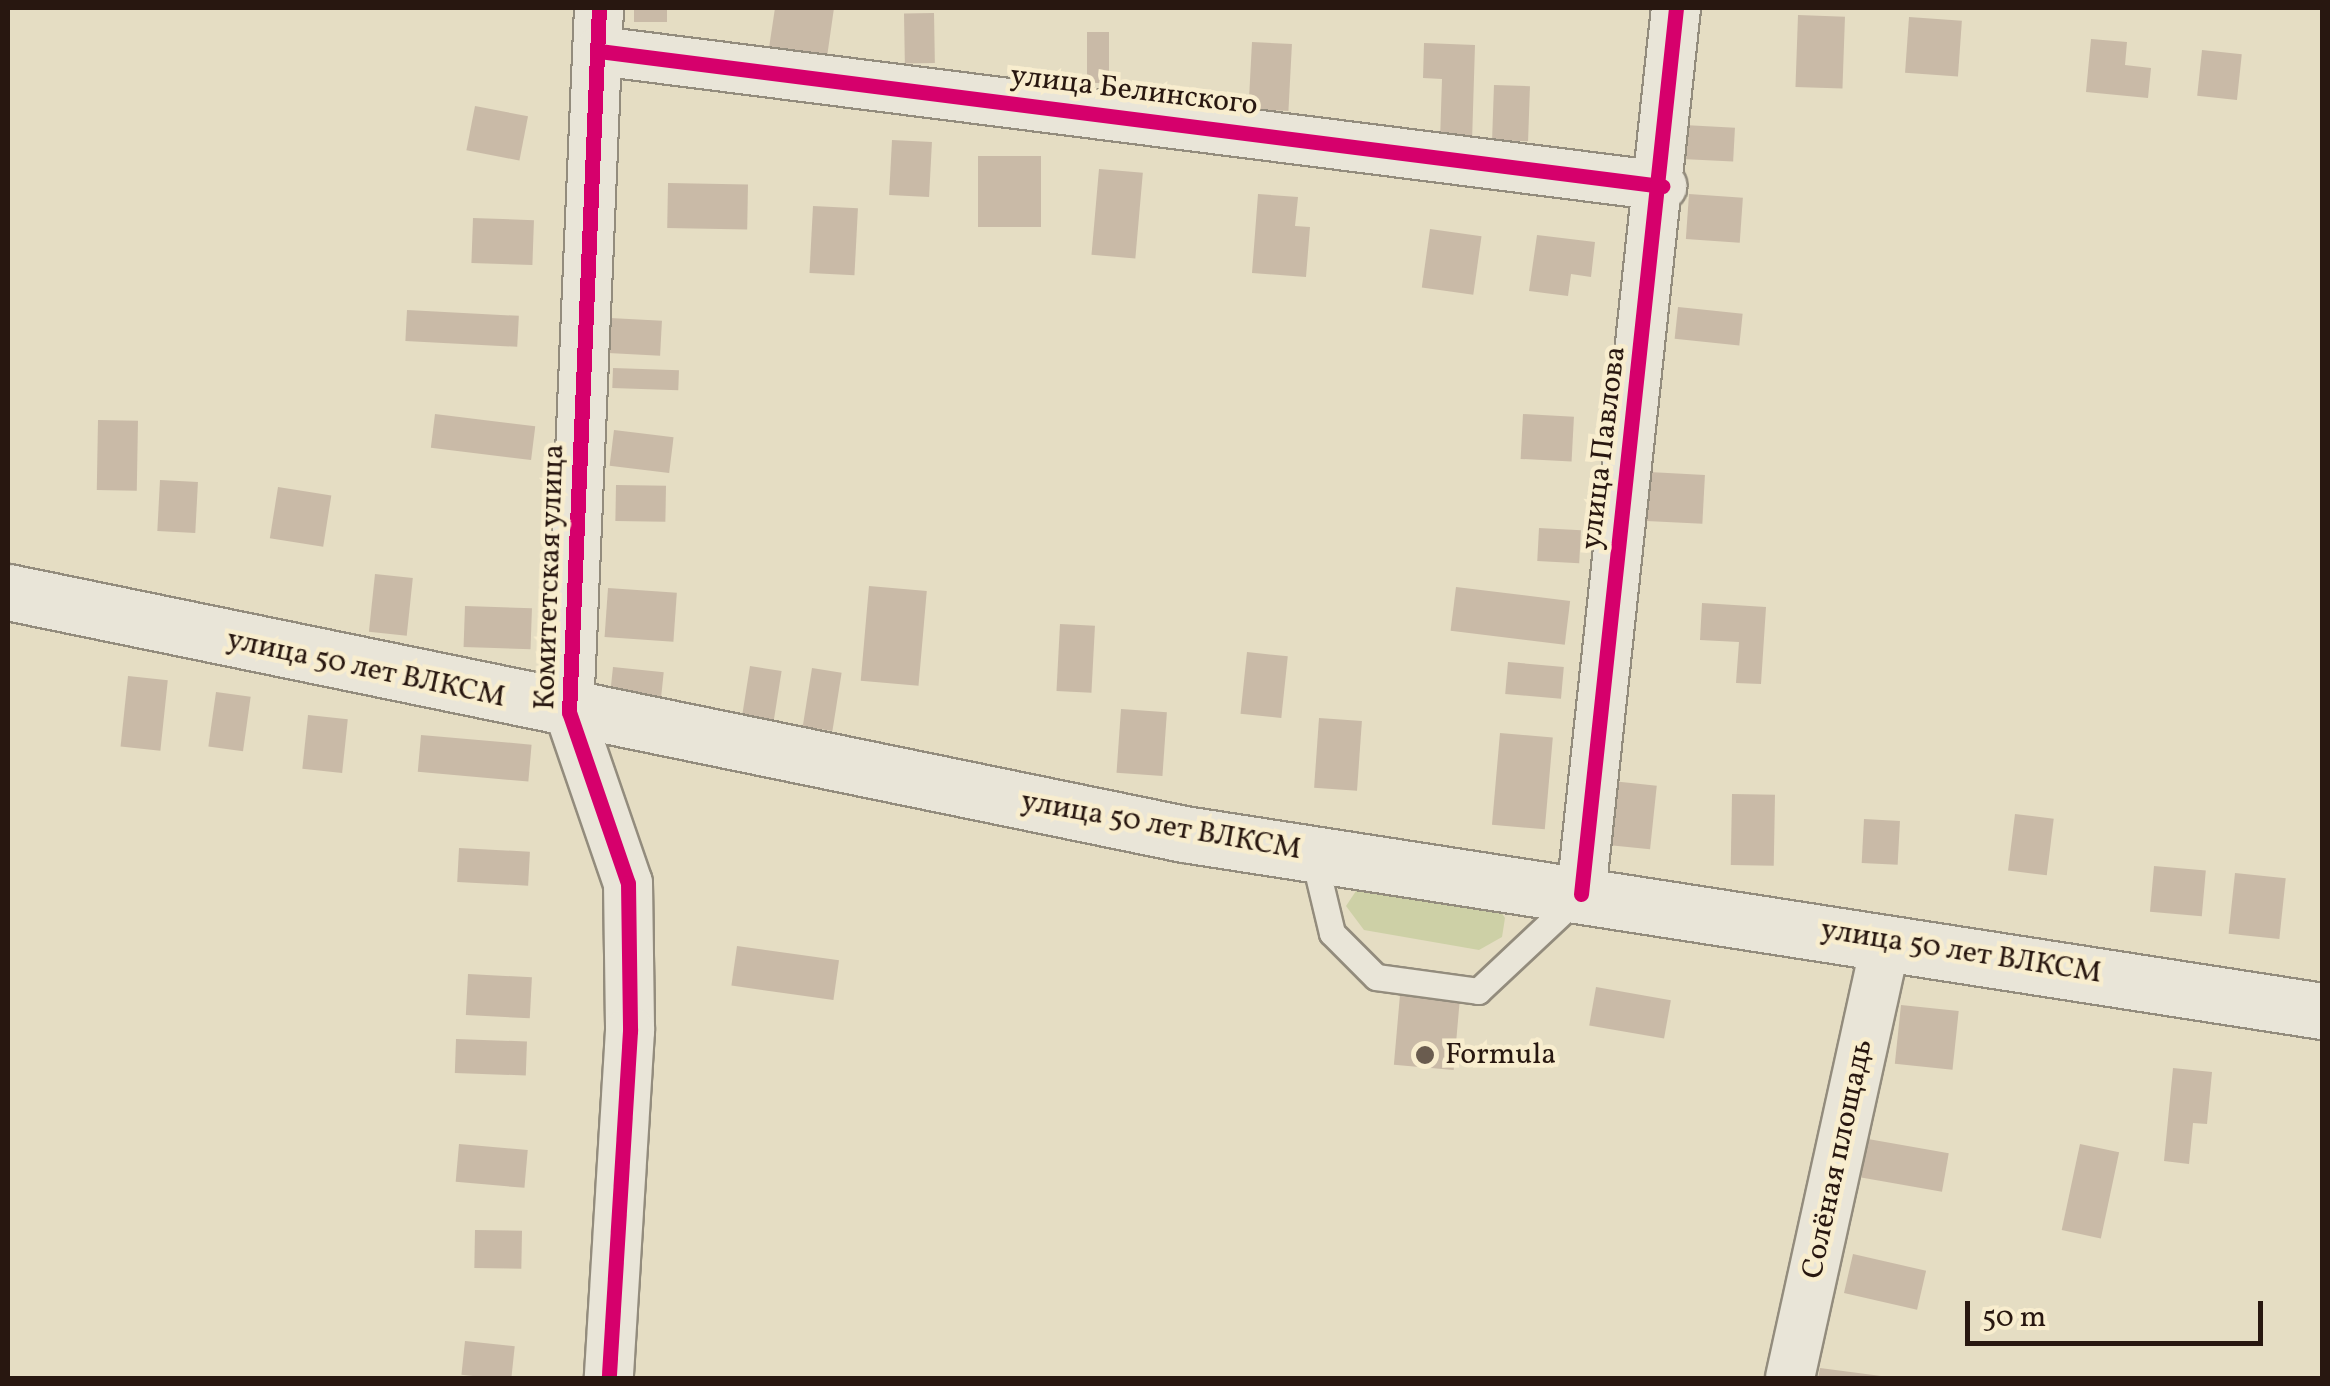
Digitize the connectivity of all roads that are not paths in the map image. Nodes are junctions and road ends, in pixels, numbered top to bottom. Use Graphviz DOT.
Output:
graph roads {
  1 [pos="1676,8"];
  2 [pos="599,29"];
  3 [pos="1662,186"];
  4 [pos="8,592"];
  5 [pos="569,712"];
  6 [pos="1314,854"];
  7 [pos="1581,894"];
  8 [pos="1886,940"];
  9 [pos="2322,1011"];
  10 [pos="609,1378"];
  11 [pos="1790,1378"];
  1 -- 3 [label="street, улица Павлова"];
  2 -- 3 [label="street, улица Белинского"];
  2 -- 5 [label="street, Комитетская улица"];
  3 -- 7 [label="street, улица Павлова"];
  4 -- 5 [label="main road, улица 50 лет ВЛКСМ"];
  5 -- 6 [label="main road, улица 50 лет ВЛКСМ"];
  5 -- 10 [label="street, Комитетская улица"];
  6 -- 7 [label="main road, улица 50 лет ВЛКСМ"];
  6 -- 7 [label="lane"];
  7 -- 8 [label="main road, улица 50 лет ВЛКСМ"];
  8 -- 9 [label="main road, улица 50 лет ВЛКСМ"];
  8 -- 11 [label="street, Солёная площадь"];
}
